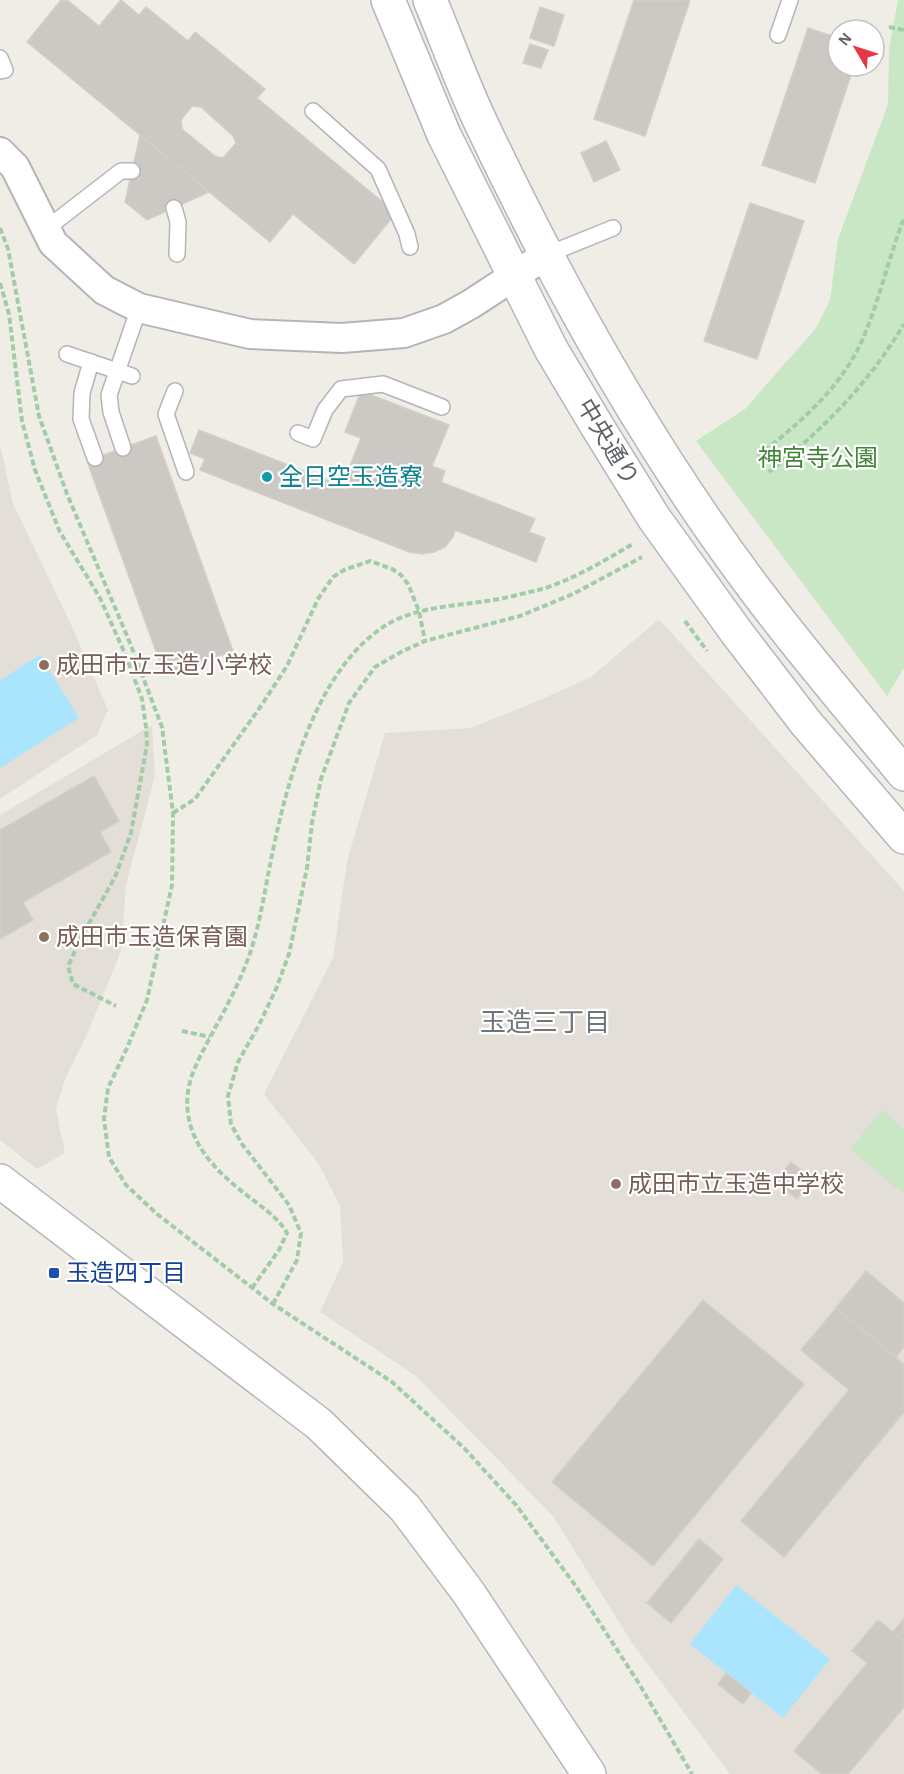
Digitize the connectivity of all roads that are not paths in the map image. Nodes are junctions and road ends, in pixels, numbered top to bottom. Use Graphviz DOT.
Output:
graph roads {
  1 [pos="388,0"];
  2 [pos="430,0"];
  3 [pos="790,0"];
  4 [pos="778,35"];
  5 [pos="0,58"];
  6 [pos="0,71"];
  7 [pos="313,111"];
  8 [pos="0,152"];
  9 [pos="132,171"];
  10 [pos="174,208"];
  11 [pos="613,228"];
  12 [pos="46,229"];
  13 [pos="410,247"];
  14 [pos="177,254"];
  15 [pos="546,255"];
  16 [pos="514,277"];
  17 [pos="139,308"];
  18 [pos="67,354"];
  19 [pos="91,362"];
  20 [pos="116,371"];
  21 [pos="132,376"];
  22 [pos="175,391"];
  23 [pos="442,407"];
  24 [pos="298,433"];
  25 [pos="123,448"];
  26 [pos="95,458"];
  27 [pos="186,472"];
  28 [pos="904,774"];
  29 [pos="904,837"];
  30 [pos="0,1182"];
  31 [pos="589,1774"];
  1 -- 16 [label="street, 中央通り"];
  2 -- 15 [label="street, 中央通り"];
  3 -- 4 [label="lane"];
  5 -- 6 [label="lane"];
  7 -- 13 [label="lane"];
  8 -- 12 [label="street"];
  9 -- 12 [label="lane"];
  10 -- 14 [label="lane"];
  11 -- 15 [label="lane"];
  12 -- 17 [label="street"];
  15 -- 16 [label="street"];
  15 -- 28 [label="street, 中央通り"];
  16 -- 17 [label="street"];
  16 -- 29 [label="street, 中央通り"];
  17 -- 20 [label="lane"];
  18 -- 19 [label="lane"];
  19 -- 20 [label="lane"];
  19 -- 26 [label="lane"];
  20 -- 21 [label="lane"];
  20 -- 25 [label="lane"];
  22 -- 27 [label="lane"];
  23 -- 24 [label="lane"];
  30 -- 31 [label="street"];
}
